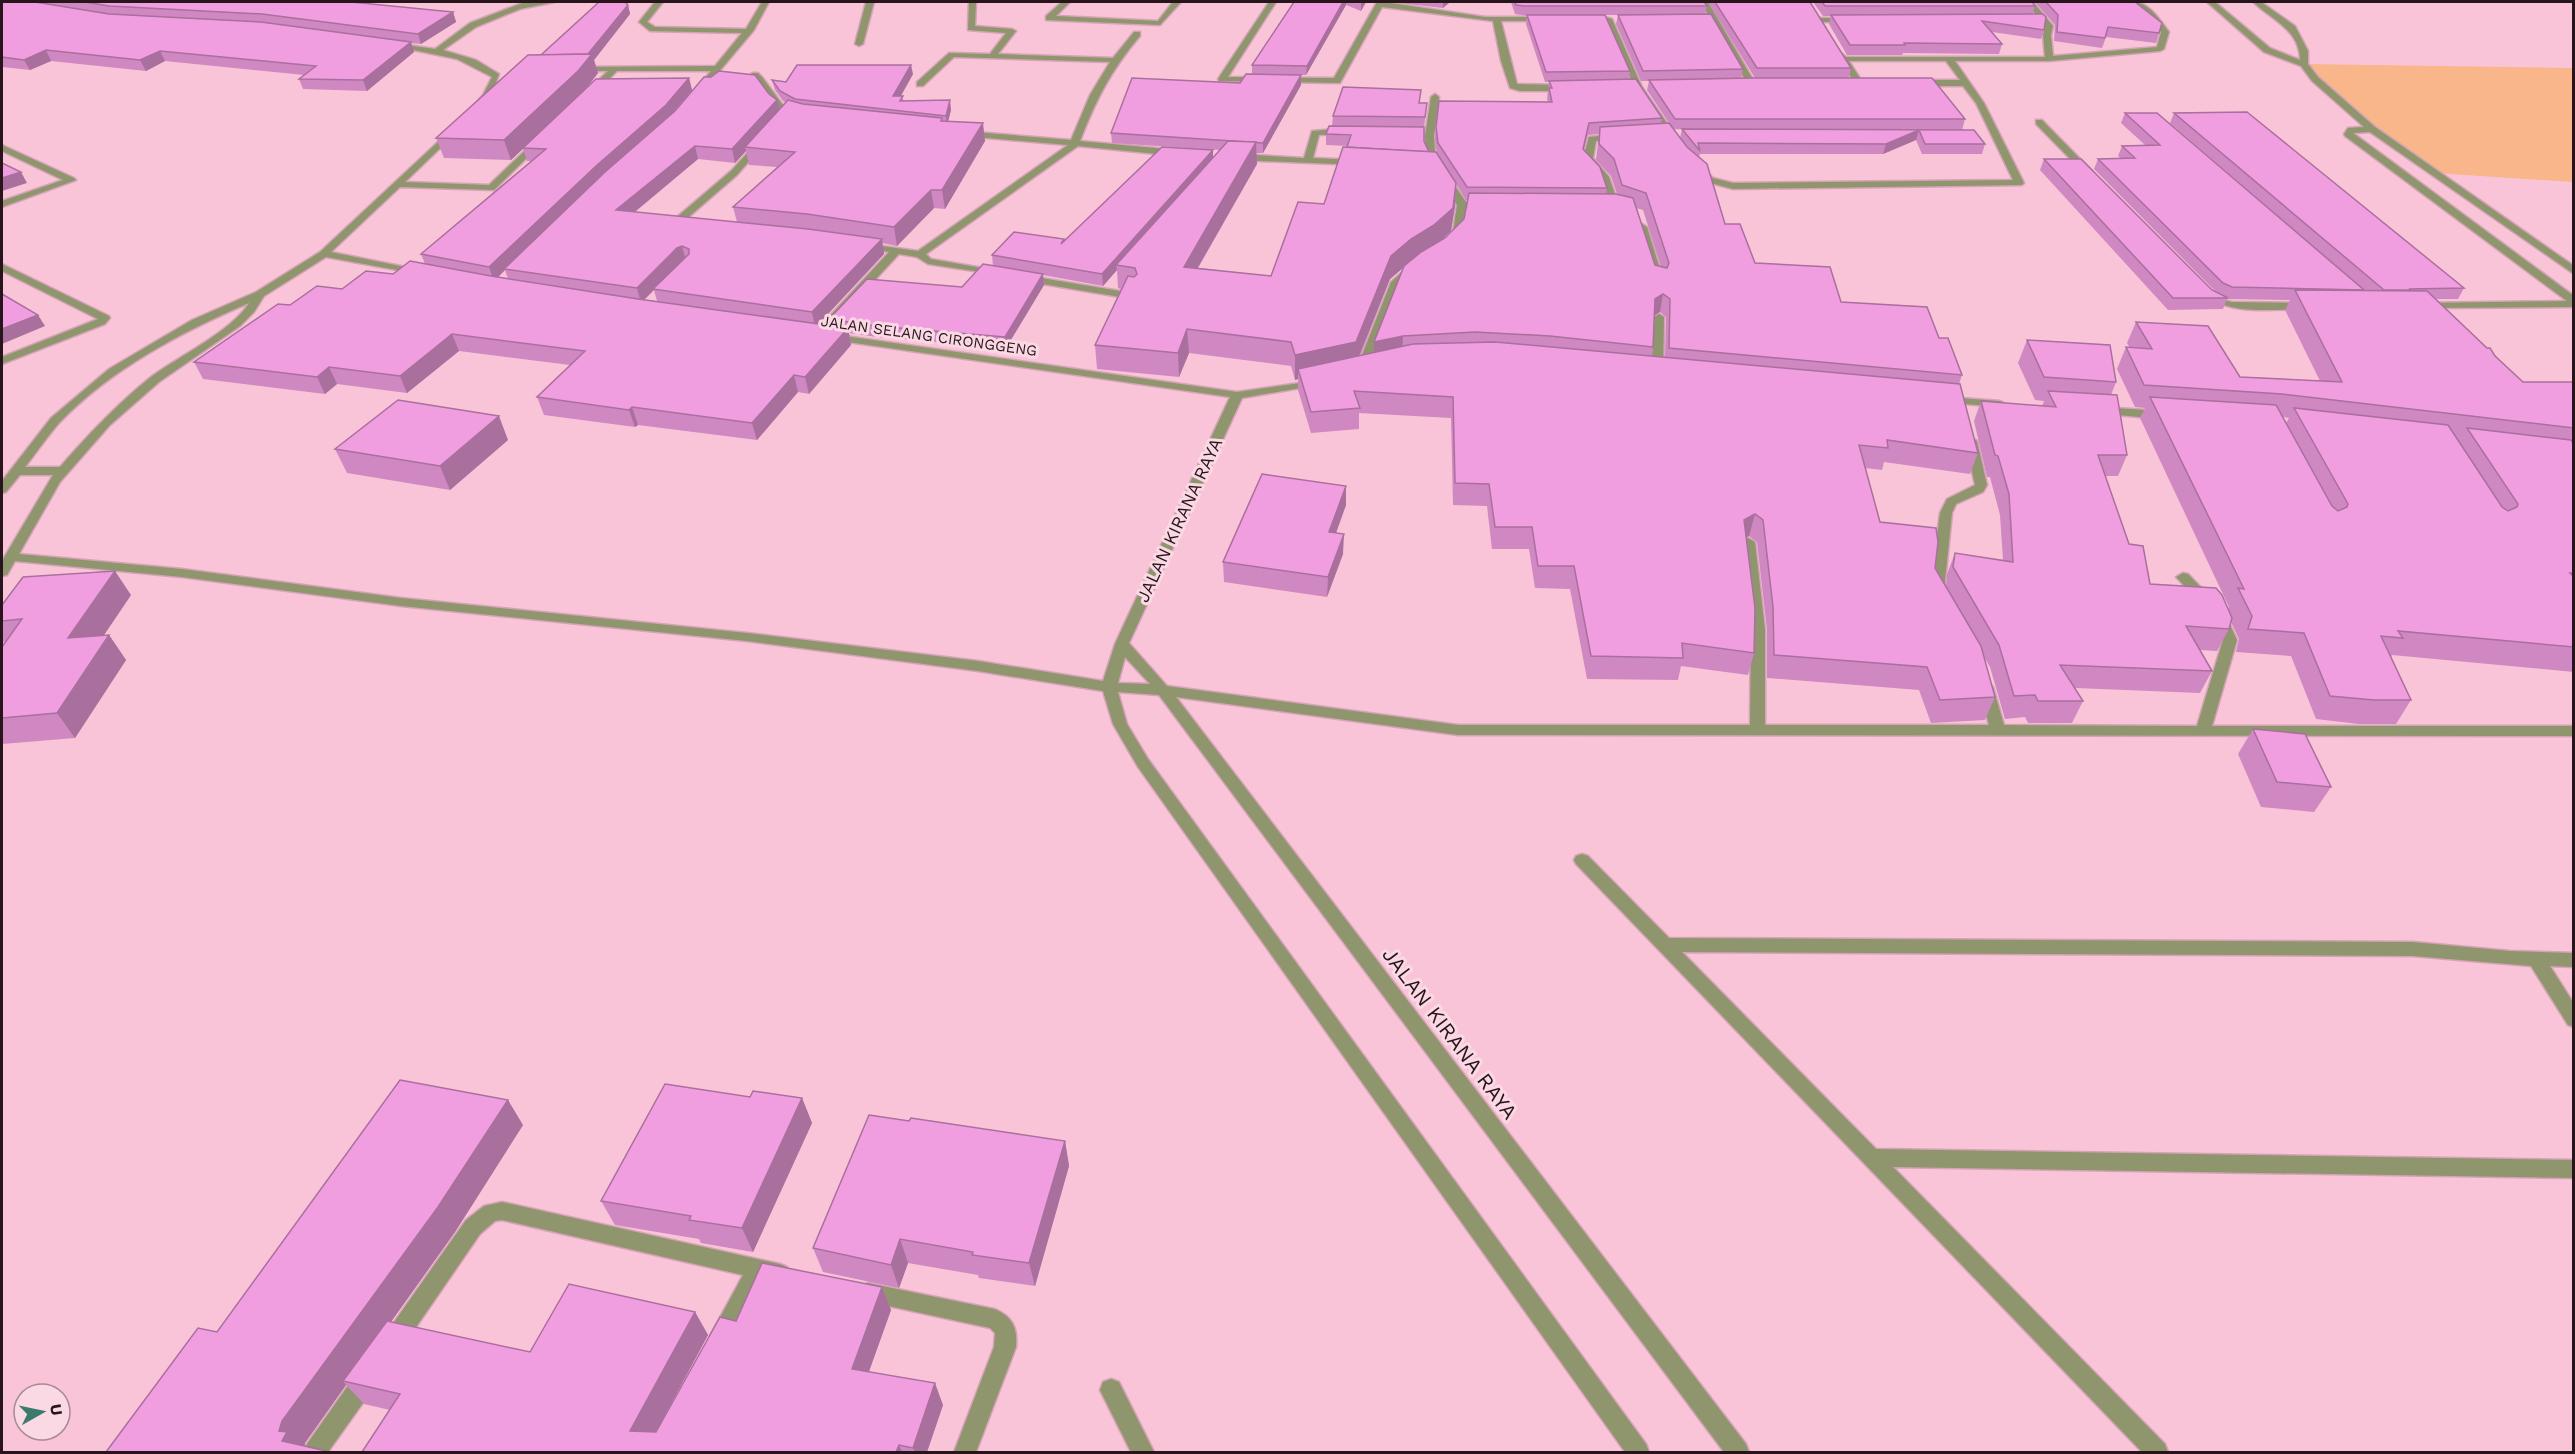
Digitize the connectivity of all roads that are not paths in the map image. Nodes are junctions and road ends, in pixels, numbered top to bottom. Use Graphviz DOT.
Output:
graph roads {
  1 [pos="530,2"];
  2 [pos="551,2"];
  3 [pos="658,2"];
  4 [pos="765,2"];
  5 [pos="870,2"];
  6 [pos="972,2"];
  7 [pos="1066,2"];
  8 [pos="1177,2"];
  9 [pos="1272,2"];
  10 [pos="1704,2"];
  11 [pos="2029,2"];
  12 [pos="2136,2"];
  13 [pos="2211,2"];
  14 [pos="2257,2"];
  15 [pos="1381,3"];
  16 [pos="517,8"];
  17 [pos="1814,11"];
  18 [pos="1553,19"];
  19 [pos="1597,19"];
  20 [pos="1608,19"];
  21 [pos="1620,19"];
  22 [pos="1702,19"];
  23 [pos="1714,19"];
  24 [pos="2033,19"];
  25 [pos="2045,19"];
  26 [pos="1497,20"];
  27 [pos="1819,20"];
  28 [pos="1855,20"];
  29 [pos="1825,30"];
  30 [pos="748,31"];
  31 [pos="1137,34"];
  32 [pos="378,42"];
  33 [pos="859,44"];
  34 [pos="1837,49"];
  35 [pos="437,51"];
  36 [pos="992,56"];
  37 [pos="1948,58"];
  38 [pos="1843,59"];
  39 [pos="2049,59"];
  40 [pos="1115,60"];
  41 [pos="2304,64"];
  42 [pos="719,68"];
  43 [pos="615,69"];
  44 [pos="489,70"];
  45 [pos="501,70"];
  46 [pos="569,70"];
  47 [pos="755,75"];
  48 [pos="1740,83"];
  49 [pos="1751,83"];
  50 [pos="1763,83"];
  51 [pos="1847,83"];
  52 [pos="1858,83"];
  53 [pos="1869,83"];
  54 [pos="1902,83"];
  55 [pos="1967,83"];
  56 [pos="920,84"];
  57 [pos="1633,87"];
  58 [pos="1649,87"];
  59 [pos="1577,88"];
  60 [pos="1436,97"];
  61 [pos="582,101"];
  62 [pos="688,103"];
  63 [pos="475,108"];
  64 [pos="781,121"];
  65 [pos="462,122"];
  66 [pos="2039,122"];
  67 [pos="2372,129"];
  68 [pos="1361,131"];
  69 [pos="952,132"];
  70 [pos="549,133"];
  71 [pos="1671,134"];
  72 [pos="1683,134"];
  73 [pos="1659,135"];
  74 [pos="1983,135"];
  75 [pos="1995,135"];
  76 [pos="1626,136"];
  77 [pos="765,138"];
  78 [pos="1074,145"];
  79 [pos="2,148"];
  80 [pos="1682,152"];
  81 [pos="1190,154"];
  82 [pos="1225,157"];
  83 [pos="1308,161"];
  84 [pos="1688,161"];
  85 [pos="1372,165"];
  86 [pos="1429,168"];
  87 [pos="1440,169"];
  88 [pos="2097,181"];
  89 [pos="398,184"];
  90 [pos="2,204"];
  91 [pos="1462,205"];
  92 [pos="1495,206"];
  93 [pos="1602,206"];
  94 [pos="1614,206"];
  95 [pos="1628,207"];
  96 [pos="1640,221"];
  97 [pos="702,227"];
  98 [pos="854,244"];
  99 [pos="1445,246"];
  100 [pos="897,250"];
  101 [pos="324,254"];
  102 [pos="920,254"];
  103 [pos="1423,261"];
  104 [pos="2,267"];
  105 [pos="2574,271"];
  106 [pos="428,274"];
  107 [pos="2197,281"];
  108 [pos="1659,282"];
  109 [pos="1113,283"];
  110 [pos="1106,292"];
  111 [pos="260,294"];
  112 [pos="1132,296"];
  113 [pos="2574,302"];
  114 [pos="2314,306"];
  115 [pos="2409,306"];
  116 [pos="1659,317"];
  117 [pos="2,361"];
  118 [pos="1378,366"];
  119 [pos="1656,374"];
  120 [pos="1331,379"];
  121 [pos="1237,395"];
  122 [pos="1936,399"];
  123 [pos="2010,405"];
  124 [pos="2081,410"];
  125 [pos="2176,416"];
  126 [pos="1969,433"];
  127 [pos="15,471"];
  128 [pos="62,471"];
  129 [pos="2,489"];
  130 [pos="1748,542"];
  131 [pos="11,556"];
  132 [pos="2,572"];
  133 [pos="2183,577"];
  134 [pos="1945,608"];
  135 [pos="1122,645"];
  136 [pos="1981,668"];
  137 [pos="1109,687"];
  138 [pos="1163,690"];
  139 [pos="1998,729"];
  140 [pos="1757,730"];
  141 [pos="2203,730"];
  142 [pos="2574,731"];
  143 [pos="1582,860"];
  144 [pos="1665,945"];
  145 [pos="2537,960"];
  146 [pos="2574,960"];
  147 [pos="2574,1020"];
  148 [pos="1871,1158"];
  149 [pos="2574,1169"];
  150 [pos="757,1270"];
  151 [pos="802,1279"];
  152 [pos="847,1288"];
  153 [pos="713,1351"];
  154 [pos="1111,1390"];
  155 [pos="315,1452"];
  156 [pos="965,1452"];
  157 [pos="1143,1452"];
  158 [pos="1638,1452"];
  159 [pos="1738,1452"];
  160 [pos="2157,1452"];
  1 -- 16 [label="street"];
  2 -- 16 [label="street"];
  3 -- 30 [label="street"];
  4 -- 30 [label="street"];
  5 -- 33 [label="street"];
  6 -- 36 [label="street"];
  7 -- 8 [label="street"];
  9 -- 15 [label="street"];
  10 -- 23 [label="street"];
  11 -- 25 [label="street"];
  12 -- 39 [label="street"];
  13 -- 41 [label="street"];
  14 -- 41 [label="street"];
  15 -- 26 [label="street"];
  16 -- 35 [label="street"];
  17 -- 27 [label="street"];
  18 -- 26 [label="street"];
  19 -- 20 [label="street"];
  20 -- 21 [label="street"];
  20 -- 57 [label="street"];
  22 -- 23 [label="street"];
  23 -- 49 [label="street"];
  24 -- 25 [label="street"];
  25 -- 39 [label="street"];
  26 -- 59 [label="street"];
  27 -- 28 [label="street"];
  27 -- 29 [label="street"];
  30 -- 42 [label="street"];
  31 -- 40 [label="street"];
  32 -- 35 [label="street"];
  34 -- 38 [label="street"];
  35 -- 44 [label="street"];
  36 -- 40 [label="street"];
  36 -- 56 [label="street"];
  37 -- 38 [label="street"];
  37 -- 39 [label="street"];
  37 -- 55 [label="street"];
  38 -- 52 [label="street"];
  40 -- 78 [label="street"];
  41 -- 67 [label="street"];
  42 -- 43 [label="street"];
  42 -- 62 [label="street"];
  43 -- 46 [label="street"];
  43 -- 61 [label="street"];
  44 -- 45 [label="street"];
  44 -- 63 [label="street"];
  47 -- 64 [label="street"];
  48 -- 49 [label="street"];
  49 -- 50 [label="street"];
  51 -- 52 [label="street"];
  52 -- 53 [label="street"];
  54 -- 55 [label="street"];
  55 -- 75 [label="street"];
  57 -- 58 [label="street"];
  57 -- 71 [label="street"];
  60 -- 87 [label="street"];
  65 -- 89 [label="street"];
  66 -- 88 [label="street"];
  67 -- 105 [label="street"];
  67 -- 113 [label="street"];
  68 -- 83 [label="street"];
  69 -- 78 [label="street"];
  70 -- 89 [label="street"];
  71 -- 72 [label="street"];
  71 -- 73 [label="street"];
  71 -- 80 [label="street"];
  74 -- 75 [label="street"];
  75 -- 84 [label="street"];
  76 -- 94 [label="street"];
  77 -- 97 [label="street"];
  78 -- 81 [label="street"];
  78 -- 102 [label="street"];
  79 -- 90 [label="street"];
  82 -- 83 [label="street"];
  83 -- 85 [label="street"];
  86 -- 87 [label="street"];
  87 -- 91 [label="street"];
  89 -- 101 [label="street"];
  91 -- 92 [label="street"];
  91 -- 99 [label="street"];
  93 -- 94 [label="street"];
  94 -- 95 [label="street"];
  96 -- 108 [label="street"];
  98 -- 100 [label="street"];
  100 -- 102 [label="street"];
  100 -- 121 [label="street, JALAN SELANG CIRONGGENG"];
  101 -- 106 [label="street"];
  101 -- 111 [label="street"];
  102 -- 110 [label="street"];
  103 -- 118 [label="street"];
  104 -- 117 [label="street"];
  107 -- 114 [label="street"];
  109 -- 110 [label="street"];
  110 -- 112 [label="street"];
  111 -- 127 [label="street"];
  111 -- 128 [label="street"];
  113 -- 115 [label="street"];
  116 -- 119 [label="street"];
  120 -- 121 [label="street, JALAN SELANG CIRONGGENG"];
  121 -- 135 [label="street, JALAN KIRANA RAYA"];
  122 -- 123 [label="street"];
  124 -- 125 [label="street"];
  126 -- 134 [label="street"];
  127 -- 128 [label="street"];
  127 -- 129 [label="street"];
  128 -- 131 [label="street"];
  130 -- 140 [label="street"];
  131 -- 132 [label="street"];
  131 -- 137 [label="street"];
  133 -- 141 [label="street"];
  135 -- 137 [label="street, JALAN KIRANA RAYA"];
  135 -- 138 [label="street, JALAN KIRANA RAYA"];
  136 -- 139 [label="street"];
  137 -- 138 [label="street"];
  137 -- 158 [label="street"];
  138 -- 140 [label="street"];
  138 -- 159 [label="street, JALAN KIRANA RAYA"];
  139 -- 140 [label="street"];
  139 -- 141 [label="street"];
  141 -- 142 [label="street"];
  143 -- 144 [label="street"];
  144 -- 145 [label="street"];
  144 -- 148 [label="street"];
  145 -- 146 [label="street"];
  145 -- 147 [label="street"];
  148 -- 149 [label="street"];
  148 -- 160 [label="street"];
  150 -- 151 [label="street"];
  150 -- 153 [label="street"];
  150 -- 155 [label="street"];
  152 -- 156 [label="street"];
  154 -- 157 [label="street"];
}
